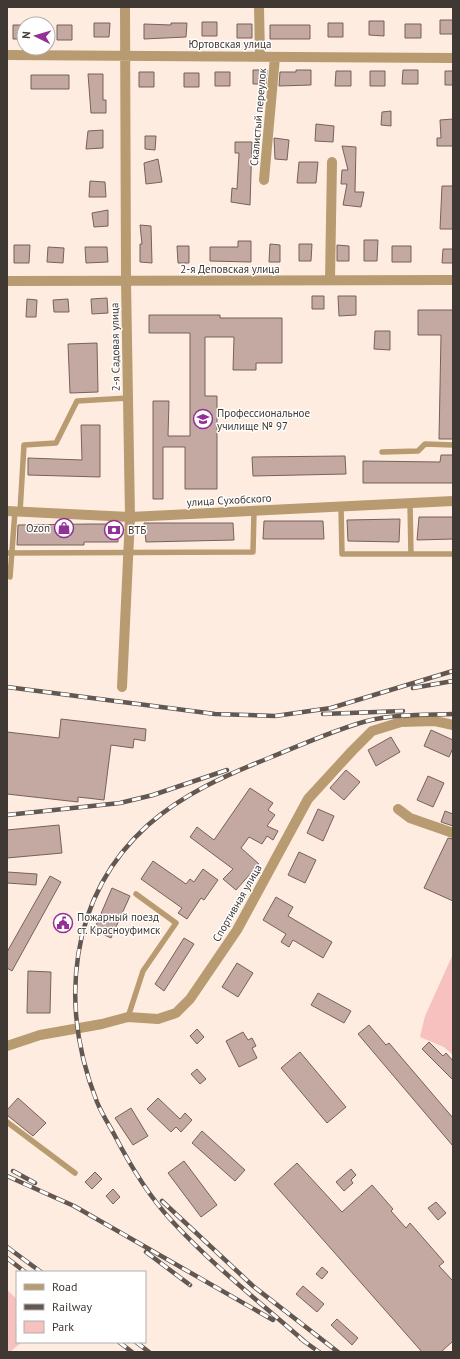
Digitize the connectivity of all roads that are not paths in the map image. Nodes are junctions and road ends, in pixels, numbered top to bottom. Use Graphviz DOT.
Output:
graph roads {
  1 [pos="124,7"];
  2 [pos="259,7"];
  3 [pos="7,55"];
  4 [pos="125,56"];
  5 [pos="260,57"];
  6 [pos="275,57"];
  7 [pos="453,58"];
  8 [pos="332,162"];
  9 [pos="264,180"];
  10 [pos="330,280"];
  11 [pos="453,280"];
  12 [pos="7,281"];
  13 [pos="126,281"];
  14 [pos="128,398"];
  15 [pos="453,445"];
  16 [pos="382,452"];
  17 [pos="453,501"];
  18 [pos="410,504"];
  19 [pos="341,507"];
  20 [pos="14,511"];
  21 [pos="254,511"];
  22 [pos="130,517"];
  23 [pos="129,552"];
  24 [pos="9,553"];
  25 [pos="411,554"];
  26 [pos="453,554"];
  27 [pos="10,578"];
  28 [pos="122,687"];
  29 [pos="453,725"];
  30 [pos="398,809"];
  31 [pos="453,834"];
  32 [pos="136,894"];
  33 [pos="128,1016"];
  34 [pos="7,1046"];
  35 [pos="7,1122"];
  36 [pos="75,1173"];
  1 -- 4 [label="street, 2-я Садовая улица"];
  2 -- 5 [label="street"];
  3 -- 4 [label="street, Юртовская улица"];
  4 -- 5 [label="street, Юртовская улица"];
  4 -- 13 [label="street, 2-я Садовая улица"];
  5 -- 6 [label="street, Юртовская улица"];
  6 -- 7 [label="street, Юртовская улица"];
  6 -- 9 [label="street, Скалистый переулок"];
  8 -- 10 [label="street"];
  10 -- 11 [label="street, 2-я Деповская улица"];
  10 -- 13 [label="street, 2-я Деповская улица"];
  12 -- 13 [label="street, 2-я Деповская улица"];
  13 -- 14 [label="street, 2-я Садовая улица"];
  14 -- 20 [label="lane"];
  14 -- 22 [label="street, 2-я Садовая улица"];
  15 -- 16 [label="lane"];
  17 -- 18 [label="street, улица Сухобского"];
  18 -- 19 [label="street, улица Сухобского"];
  18 -- 25 [label="lane"];
  19 -- 21 [label="street, улица Сухобского"];
  19 -- 25 [label="lane"];
  20 -- 22 [label="street, улица Сухобского"];
  20 -- 24 [label="lane"];
  21 -- 22 [label="street, улица Сухобского"];
  21 -- 23 [label="lane"];
  22 -- 23 [label="street, 2-я Садовая улица"];
  23 -- 24 [label="lane"];
  23 -- 28 [label="street, 2-я Садовая улица"];
  24 -- 27 [label="lane"];
  25 -- 26 [label="lane"];
  29 -- 33 [label="street, Спортивная улица"];
  30 -- 31 [label="street"];
  32 -- 33 [label="lane"];
  33 -- 34 [label="street, Спортивная улица"];
  35 -- 36 [label="lane"];
}
